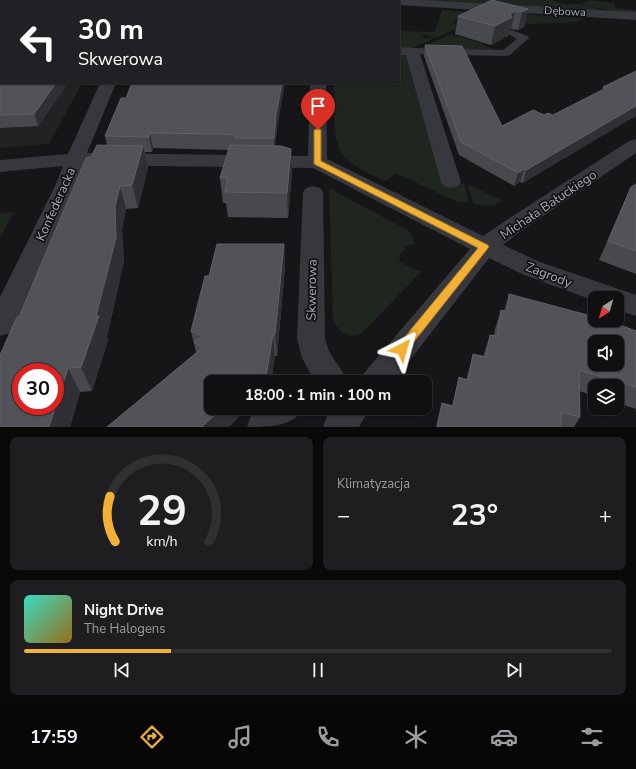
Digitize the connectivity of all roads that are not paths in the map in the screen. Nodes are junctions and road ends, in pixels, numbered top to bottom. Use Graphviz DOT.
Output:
graph roads {
  1 [pos="400,2"];
  2 [pos="636,16"];
  3 [pos="512,33"];
  4 [pos="405,51"];
  5 [pos="108,84"];
  6 [pos="318,84"];
  7 [pos="636,145"];
  8 [pos="75,159"];
  9 [pos="317,162"];
  10 [pos="0,166"];
  11 [pos="451,182"];
  12 [pos="312,192"];
  13 [pos="485,247"];
  14 [pos="596,291"];
  15 [pos="624,301"];
  16 [pos="636,306"];
  17 [pos="0,325"];
  18 [pos="327,375"];
  19 [pos="381,375"];
  20 [pos="277,415"];
  21 [pos="348,415"];
  22 [pos="263,427"];
  23 [pos="339,427"];
  1 -- 2 [label="street, Dębowa"];
  3 -- 4 [label="lane"];
  4 -- 11 [label="street"];
  5 -- 8 [label="street, Konfederacka"];
  6 -- 9 [label="street"];
  7 -- 13 [label="street, Michała Bałuckiego"];
  8 -- 9 [label="street"];
  8 -- 10 [label="street"];
  8 -- 17 [label="street, Konfederacka"];
  9 -- 13 [label="street"];
  12 -- 18 [label="street, Skwerowa"];
  13 -- 14 [label="street, Zagrody"];
  13 -- 19 [label="street, Michała Bałuckiego"];
  15 -- 16 [label="street, Zagrody"];
  20 -- 22 [label="street"];
  21 -- 23 [label="street"];
}
